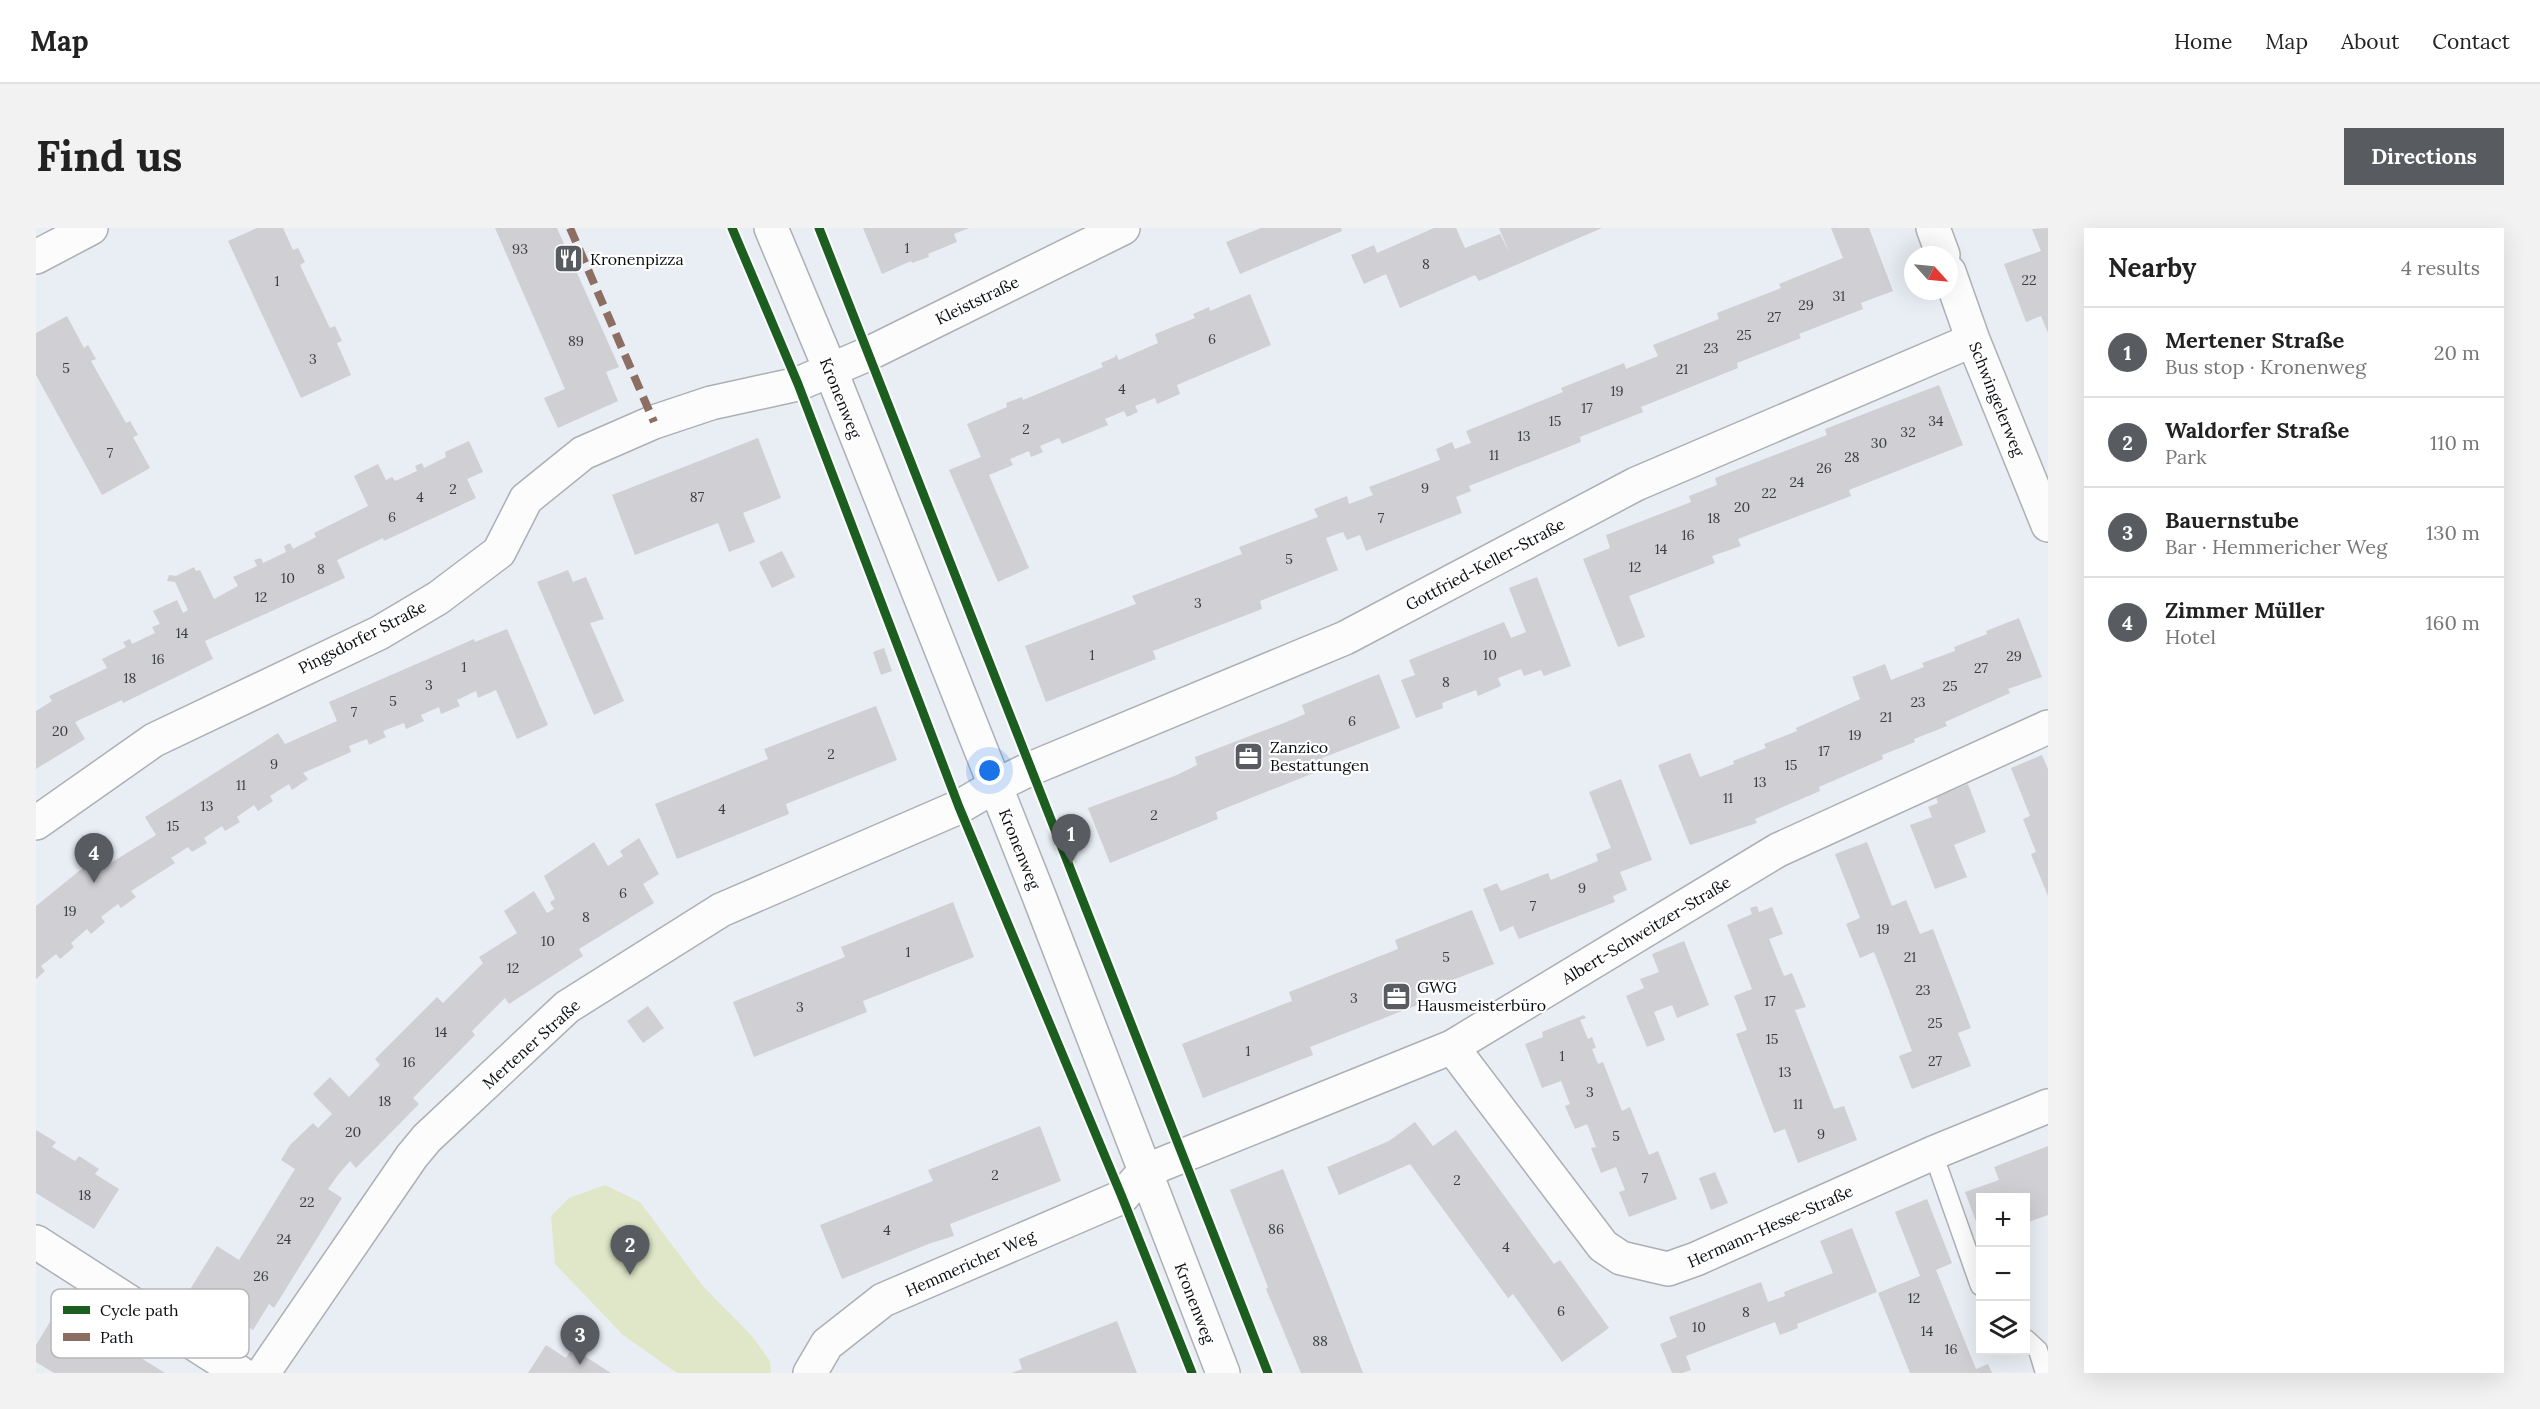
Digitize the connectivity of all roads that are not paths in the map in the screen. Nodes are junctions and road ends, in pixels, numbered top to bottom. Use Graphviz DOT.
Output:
graph roads {
  1 [pos="91,228"];
  2 [pos="771,228"];
  3 [pos="1123,228"];
  4 [pos="1933,228"];
  5 [pos="1940,246"];
  6 [pos="36,257"];
  7 [pos="1958,298"];
  8 [pos="1973,340"];
  9 [pos="830,369"];
  10 [pos="2048,525"];
  11 [pos="2048,727"];
  12 [pos="995,786"];
  13 [pos="36,823"];
  14 [pos="1452,1047"];
  15 [pos="2048,1106"];
  16 [pos="1933,1153"];
  17 [pos="1145,1171"];
  18 [pos="36,1242"];
  19 [pos="1976,1275"];
  20 [pos="109,1289"];
  21 [pos="2030,1343"];
  22 [pos="217,1358"];
  23 [pos="240,1373"];
  24 [pos="263,1373"];
  25 [pos="810,1373"];
  26 [pos="1223,1373"];
  27 [pos="2045,1373"];
  1 -- 6 [label="street"];
  2 -- 9 [label="street, Kronenweg"];
  3 -- 9 [label="street, Kleiststraße"];
  4 -- 5 [label="street"];
  7 -- 8 [label="street, Schwingelerweg"];
  8 -- 10 [label="street, Schwingelerweg"];
  8 -- 12 [label="street, Gottfried-Keller-Straße"];
  9 -- 12 [label="street, Kronenweg"];
  9 -- 13 [label="street, Pingsdorfer Straße"];
  11 -- 14 [label="street, Albert-Schweitzer-Straße"];
  12 -- 17 [label="street, Kronenweg"];
  12 -- 24 [label="street, Mertener Straße"];
  14 -- 16 [label="street, Hermann-Hesse-Straße"];
  14 -- 17 [label="street, Albert-Schweitzer-Straße"];
  15 -- 16 [label="street, Hermann-Hesse-Straße"];
  16 -- 19 [label="lane"];
  17 -- 25 [label="street, Hemmericher Weg"];
  17 -- 26 [label="street, Kronenweg"];
  18 -- 20 [label="street"];
  21 -- 27 [label="lane"];
  22 -- 23 [label="street"];
}
